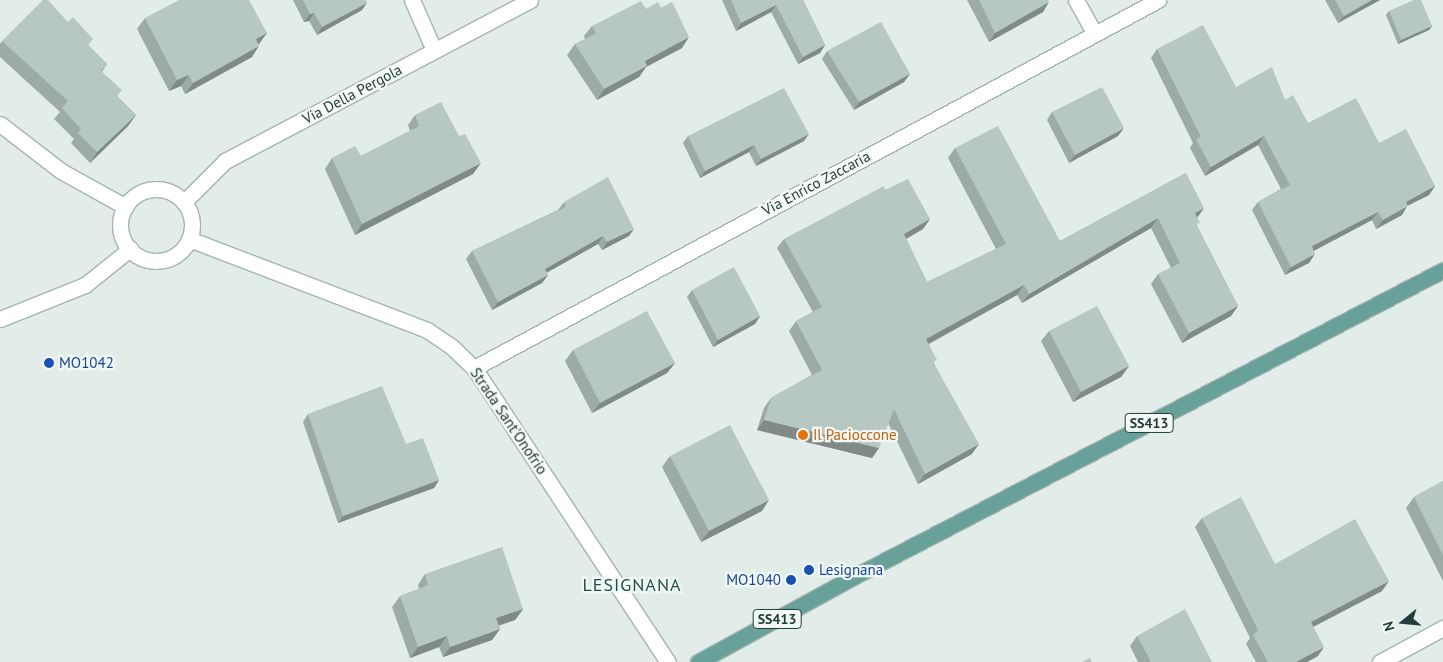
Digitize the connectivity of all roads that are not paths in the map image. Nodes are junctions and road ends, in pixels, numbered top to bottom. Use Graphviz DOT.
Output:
graph roads {
  1 [pos="412,0"];
  2 [pos="530,0"];
  3 [pos="1076,0"];
  4 [pos="1158,0"];
  5 [pos="1094,32"];
  6 [pos="434,50"];
  7 [pos="0,124"];
  8 [pos="184,202"];
  9 [pos="126,207"];
  10 [pos="189,239"];
  11 [pos="130,249"];
  12 [pos="1443,270"];
  13 [pos="0,319"];
  14 [pos="474,368"];
  15 [pos="1443,628"];
  16 [pos="668,662"];
  17 [pos="698,662"];
  18 [pos="1380,662"];
  1 -- 6 [label="street"];
  2 -- 6 [label="street, Via Della Pergola"];
  3 -- 5 [label="street"];
  4 -- 5 [label="street, Via Enrico Zaccaria"];
  5 -- 14 [label="street, Via Enrico Zaccaria"];
  6 -- 8 [label="street, Via Della Pergola"];
  7 -- 9 [label="street"];
  8 -- 9 [label="street"];
  8 -- 10 [label="street"];
  9 -- 11 [label="street"];
  10 -- 11 [label="street"];
  10 -- 14 [label="street, Strada Sant'Onofrio"];
  11 -- 13 [label="street"];
  12 -- 17 [label="main road, SS413"];
  14 -- 16 [label="street, Strada Sant'Onofrio"];
  15 -- 18 [label="street"];
}
